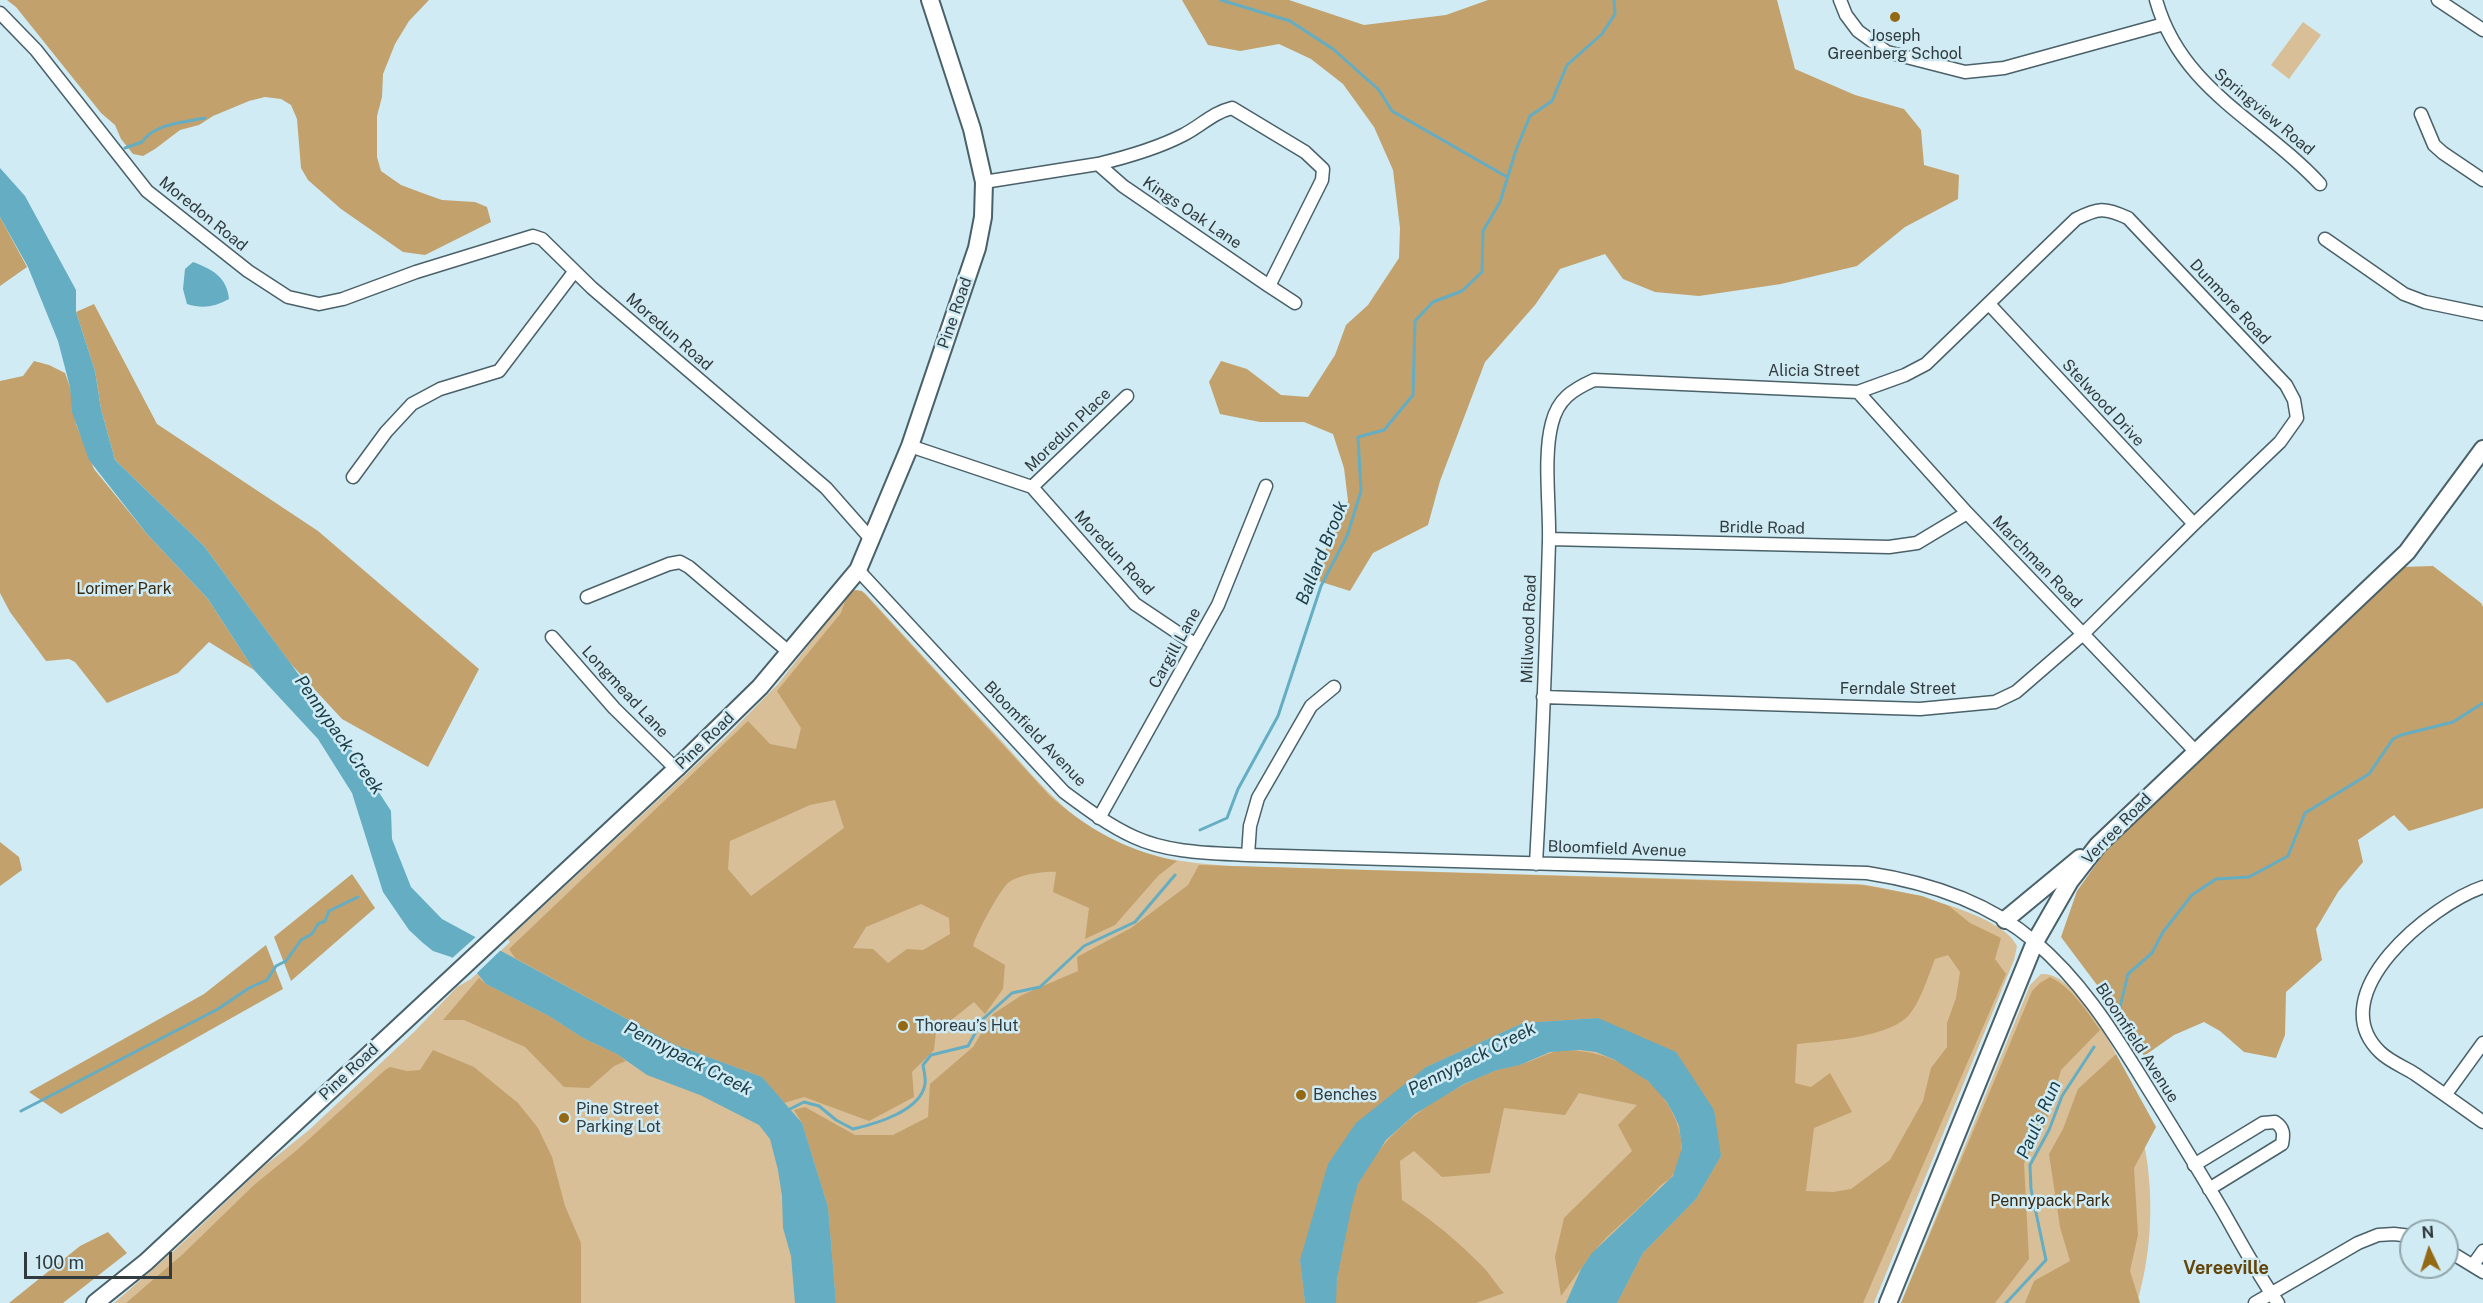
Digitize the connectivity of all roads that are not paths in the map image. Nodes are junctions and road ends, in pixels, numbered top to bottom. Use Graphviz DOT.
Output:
graph roads {
  1 [pos="930,0"];
  2 [pos="1840,0"];
  3 [pos="2156,0"];
  4 [pos="2438,0"];
  5 [pos="0,13"];
  6 [pos="2164,24"];
  7 [pos="2483,30"];
  8 [pos="2421,114"];
  9 [pos="1098,164"];
  10 [pos="2483,180"];
  11 [pos="984,182"];
  12 [pos="2320,184"];
  13 [pos="2112,211"];
  14 [pos="2325,239"];
  15 [pos="416,272"];
  16 [pos="574,272"];
  17 [pos="1269,286"];
  18 [pos="1295,303"];
  19 [pos="1989,304"];
  20 [pos="2483,314"];
  21 [pos="1858,392"];
  22 [pos="1127,396"];
  23 [pos="1562,399"];
  24 [pos="2289,430"];
  25 [pos="910,446"];
  26 [pos="2483,449"];
  27 [pos="353,477"];
  28 [pos="1266,486"];
  29 [pos="1032,488"];
  30 [pos="1966,513"];
  31 [pos="2194,524"];
  32 [pos="871,539"];
  33 [pos="1549,539"];
  34 [pos="858,570"];
  35 [pos="587,597"];
  36 [pos="2083,634"];
  37 [pos="552,637"];
  38 [pos="1196,645"];
  39 [pos="790,653"];
  40 [pos="1334,687"];
  41 [pos="1543,697"];
  42 [pos="2195,751"];
  43 [pos="676,769"];
  44 [pos="1099,818"];
  45 [pos="2098,845"];
  46 [pos="1248,855"];
  47 [pos="1536,864"];
  48 [pos="2483,887"];
  49 [pos="2005,920"];
  50 [pos="2035,942"];
  51 [pos="2483,1043"];
  52 [pos="2445,1094"];
  53 [pos="2483,1122"];
  54 [pos="2194,1165"];
  55 [pos="2209,1189"];
  56 [pos="2399,1235"];
  57 [pos="2483,1251"];
  58 [pos="2459,1257"];
  59 [pos="2478,1269"];
  60 [pos="2274,1298"];
  61 [pos="95,1303"];
  62 [pos="1888,1303"];
  63 [pos="2254,1303"];
  1 -- 11 [label="street, Pine Road"];
  2 -- 6 [label="street"];
  3 -- 6 [label="street, Springview Road"];
  4 -- 7 [label="street"];
  5 -- 15 [label="street, Moredon Road"];
  6 -- 12 [label="street, Springview Road"];
  8 -- 10 [label="street"];
  9 -- 11 [label="street, Kings Oak Lane"];
  9 -- 17 [label="street, Kings Oak Lane"];
  9 -- 17 [label="street, Kings Oak Lane"];
  11 -- 25 [label="street, Pine Road"];
  13 -- 19 [label="street, Alicia Street"];
  13 -- 24 [label="street, Dunmore Road"];
  14 -- 20 [label="street"];
  15 -- 16 [label="street, Moredun Road"];
  16 -- 27 [label="street"];
  16 -- 32 [label="street, Moredun Road"];
  17 -- 18 [label="street, Kings Oak Lane"];
  19 -- 21 [label="street, Alicia Street"];
  19 -- 31 [label="street, Stelwood Drive"];
  21 -- 23 [label="street, Alicia Street"];
  21 -- 30 [label="street, Marchman Road"];
  22 -- 29 [label="street, Moredun Place"];
  23 -- 33 [label="street, Millwood Road"];
  24 -- 31 [label="street, Ferndale Street"];
  25 -- 29 [label="street, Moredun Road"];
  25 -- 32 [label="street, Pine Road"];
  26 -- 42 [label="street, Verree Road"];
  28 -- 38 [label="street, Cargill Lane"];
  29 -- 38 [label="street, Moredun Road"];
  30 -- 33 [label="street, Bridle Road"];
  30 -- 36 [label="street, Marchman Road"];
  31 -- 36 [label="street, Ferndale Street"];
  32 -- 34 [label="street, Pine Road"];
  33 -- 41 [label="street, Millwood Road"];
  34 -- 39 [label="street, Pine Road"];
  34 -- 44 [label="street, Bloomfield Avenue"];
  35 -- 39 [label="street"];
  36 -- 41 [label="street, Ferndale Street"];
  36 -- 42 [label="street, Marchman Road"];
  37 -- 43 [label="street, Longmead Lane"];
  38 -- 44 [label="street, Cargill Lane"];
  39 -- 43 [label="street, Pine Road"];
  40 -- 46 [label="street"];
  41 -- 47 [label="street, Millwood Road"];
  42 -- 45 [label="street, Verree Road"];
  43 -- 61 [label="street, Pine Road"];
  44 -- 46 [label="street, Bloomfield Avenue"];
  45 -- 49 [label="street"];
  45 -- 50 [label="street, Verree Road"];
  46 -- 47 [label="street, Bloomfield Avenue"];
  47 -- 49 [label="street, Bloomfield Avenue"];
  48 -- 52 [label="street"];
  49 -- 50 [label="street, Bloomfield Avenue"];
  50 -- 54 [label="street, Bloomfield Avenue"];
  50 -- 62 [label="street, Verree Road"];
  51 -- 52 [label="street"];
  52 -- 53 [label="street"];
  54 -- 55 [label="street, Bloomfield Avenue"];
  54 -- 55 [label="street"];
  55 -- 60 [label="street, Bloomfield Avenue"];
  56 -- 60 [label="street"];
  57 -- 59 [label="street"];
  58 -- 59 [label="street"];
  60 -- 63 [label="street"];
}
